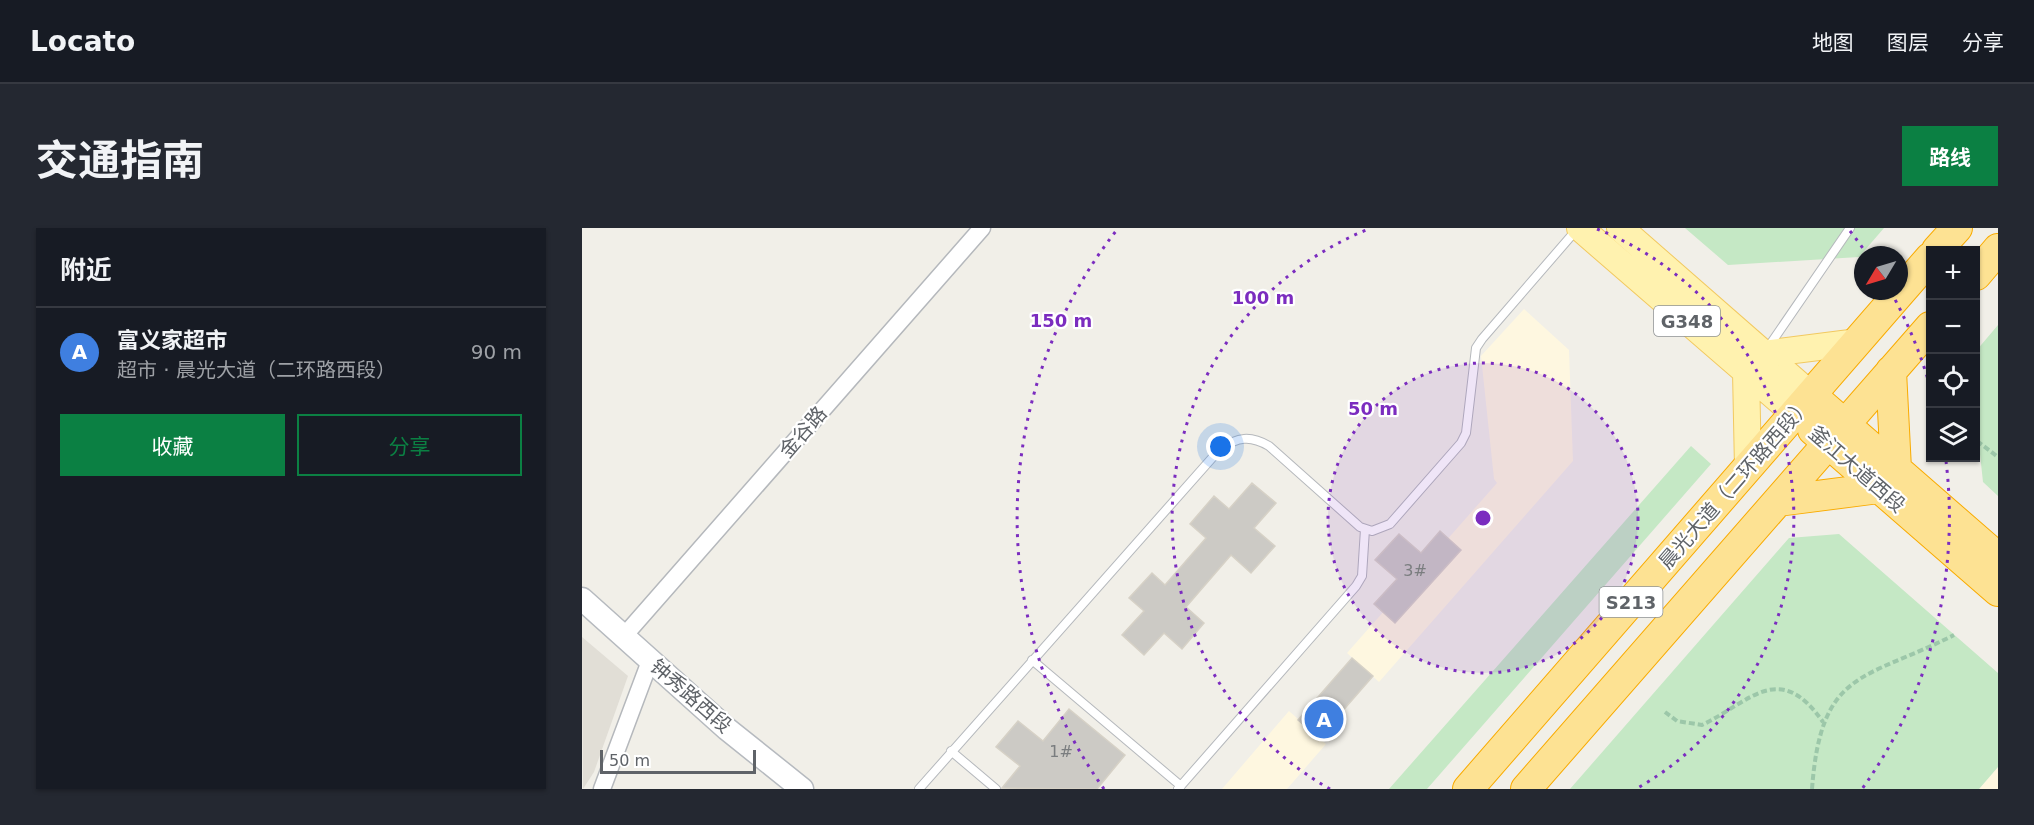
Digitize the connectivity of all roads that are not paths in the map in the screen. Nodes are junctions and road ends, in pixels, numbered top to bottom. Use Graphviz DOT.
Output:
graph roads {
  1 [pos="982,228"];
  2 [pos="1579,228"];
  3 [pos="1620,228"];
  4 [pos="1850,228"];
  5 [pos="1957,228"];
  6 [pos="1941,246"];
  7 [pos="1998,249"];
  8 [pos="1926,263"];
  9 [pos="1980,270"];
  10 [pos="1926,332"];
  11 [pos="1858,342"];
  12 [pos="1764,354"];
  13 [pos="1892,371"];
  14 [pos="1746,372"];
  15 [pos="1803,405"];
  16 [pos="1836,434"];
  17 [pos="1748,468"];
  18 [pos="1888,479"];
  19 [pos="1778,501"];
  20 [pos="1365,529"];
  21 [pos="1998,558"];
  22 [pos="1998,591"];
  23 [pos="582,599"];
  24 [pos="624,636"];
  25 [pos="1032,660"];
  26 [pos="650,661"];
  27 [pos="951,751"];
  28 [pos="1179,788"];
  29 [pos="602,789"];
  30 [pos="802,789"];
  31 [pos="918,789"];
  32 [pos="996,789"];
  33 [pos="1468,789"];
  34 [pos="1526,789"];
  1 -- 24 [label="street, 金谷路"];
  2 -- 14 [label="main road, 釜江大道西段 / G348"];
  2 -- 20 [label="lane"];
  3 -- 12 [label="main road, 釜江大道西段 / G348"];
  4 -- 12 [label="lane"];
  5 -- 6 [label="highway"];
  7 -- 9 [label="highway"];
  8 -- 11 [label="highway, 晨光大道（二环路西段） / S213"];
  10 -- 13 [label="highway, S213"];
  11 -- 12 [label="main road"];
  11 -- 15 [label="highway, 晨光大道（二环路西段） / S213"];
  12 -- 15 [label="main road, 釜江大道西段 / G348"];
  13 -- 16 [label="highway, S213"];
  13 -- 18 [label="highway"];
  14 -- 15 [label="main road, 釜江大道西段 / G348"];
  14 -- 17 [label="main road"];
  15 -- 16 [label="highway, 釜江大道西段 / G348"];
  15 -- 17 [label="highway, 晨光大道（二环路西段） / S213"];
  16 -- 18 [label="highway, 釜江大道西段 / G348"];
  16 -- 19 [label="highway, S213"];
  17 -- 33 [label="highway, 晨光大道（二环路西段） / S213"];
  18 -- 19 [label="highway"];
  18 -- 21 [label="highway, 釜江大道西段 / G348"];
  18 -- 22 [label="highway, 釜江大道西段 / G348"];
  19 -- 34 [label="highway, S213"];
  20 -- 25 [label="lane"];
  20 -- 28 [label="lane"];
  23 -- 24 [label="street, 钟秀路西段"];
  24 -- 26 [label="street, 钟秀路西段"];
  25 -- 27 [label="lane"];
  25 -- 28 [label="lane"];
  26 -- 29 [label="street"];
  26 -- 30 [label="street, 钟秀路西段"];
  27 -- 31 [label="lane"];
  27 -- 32 [label="lane"];
}
